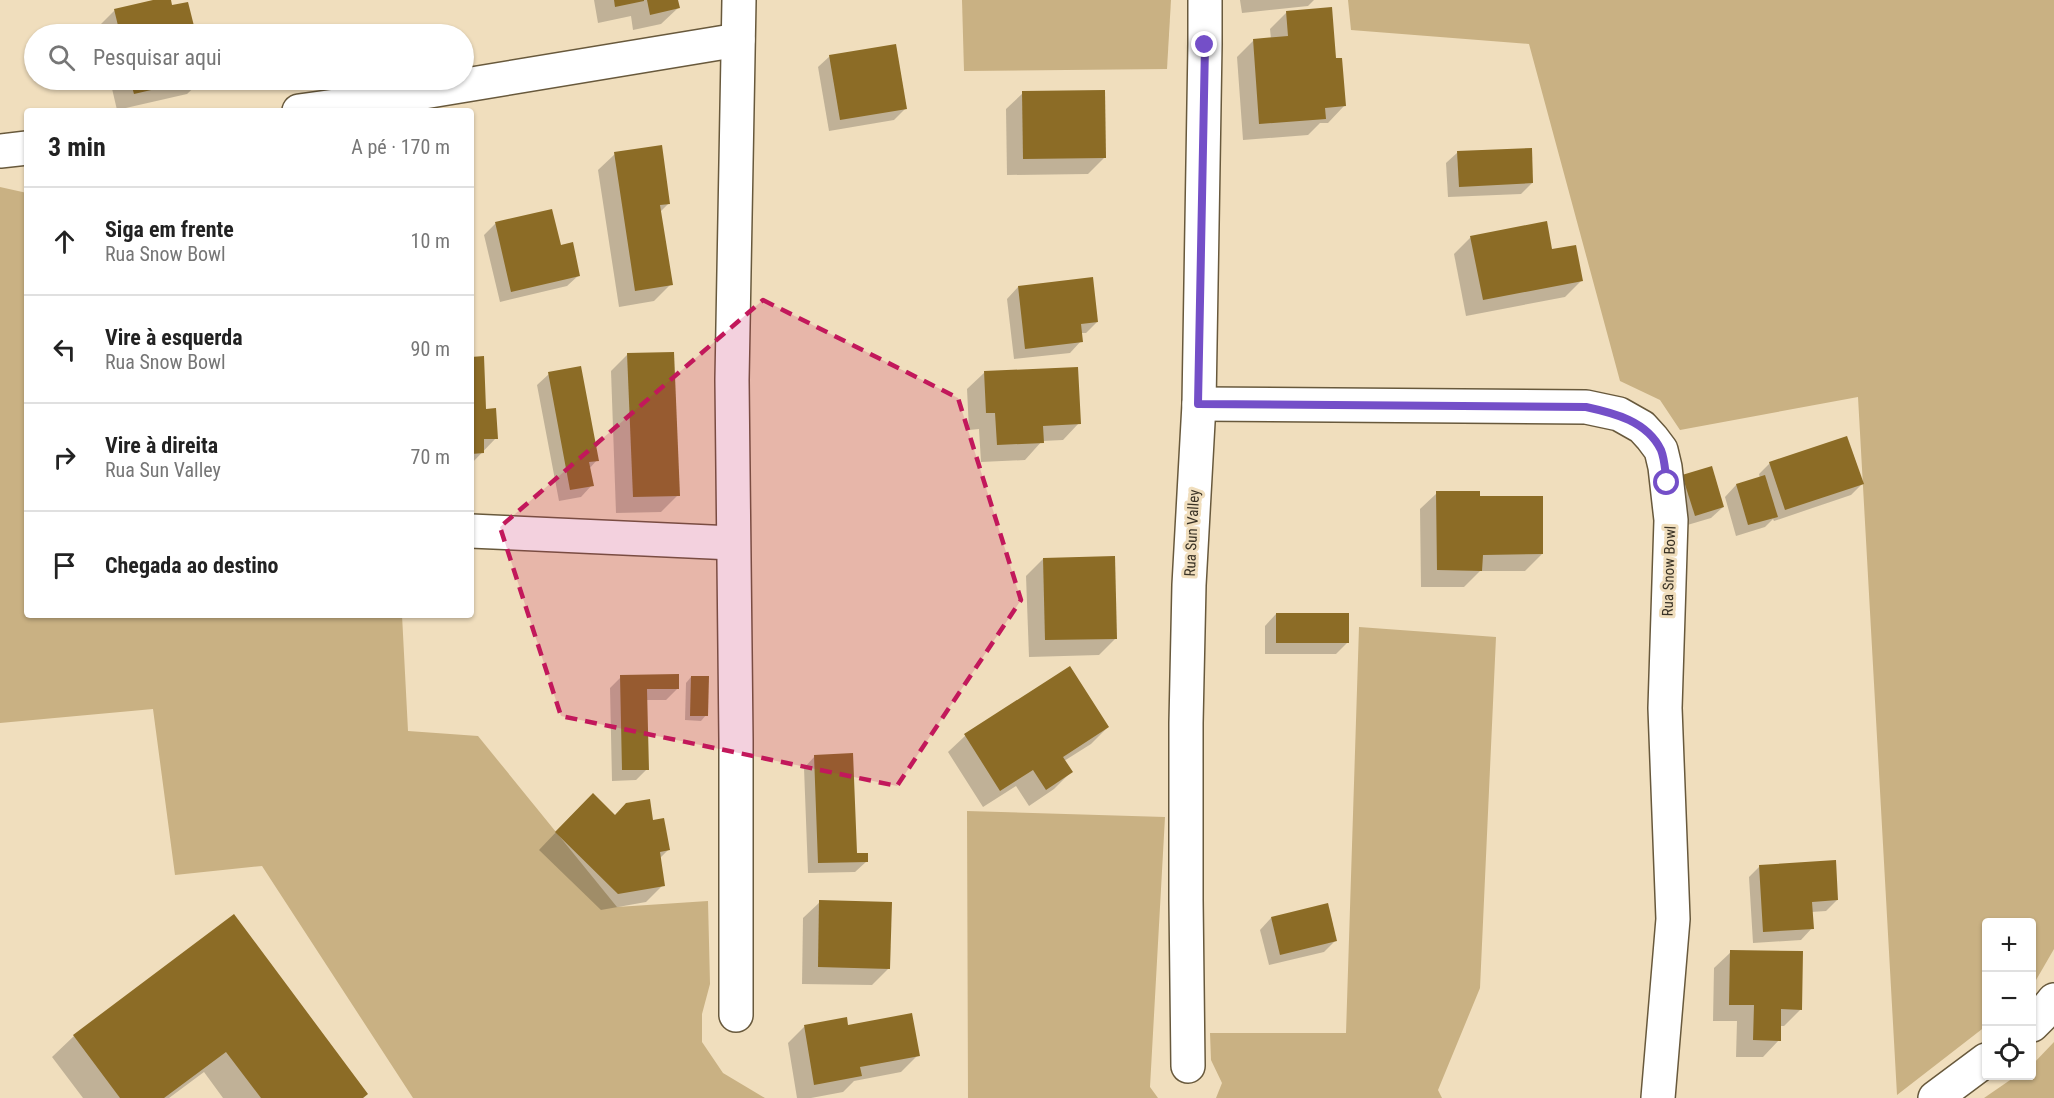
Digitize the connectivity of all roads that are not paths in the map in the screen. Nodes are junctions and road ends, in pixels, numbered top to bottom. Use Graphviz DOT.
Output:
graph roads {
  1 [pos="739,0"];
  2 [pos="1205,0"];
  3 [pos="738,40"];
  4 [pos="474,84"];
  5 [pos="436,90"];
  6 [pos="321,108"];
  7 [pos="24,148"];
  8 [pos="0,151"];
  9 [pos="1198,404"];
  10 [pos="474,531"];
  11 [pos="733,543"];
  12 [pos="2054,1000"];
  13 [pos="736,1015"];
  14 [pos="2036,1020"];
  15 [pos="1982,1063"];
  16 [pos="1188,1066"];
  17 [pos="1658,1098"];
  18 [pos="1935,1098"];
  1 -- 3 [label="street"];
  2 -- 9 [label="street, Rua Sun Valley"];
  3 -- 4 [label="street"];
  3 -- 11 [label="street"];
  5 -- 6 [label="street"];
  7 -- 8 [label="street"];
  9 -- 16 [label="street, Rua Sun Valley"];
  9 -- 17 [label="street, Rua Snow Bowl"];
  10 -- 11 [label="street"];
  11 -- 13 [label="street"];
  12 -- 14 [label="street"];
  15 -- 18 [label="street"];
}
